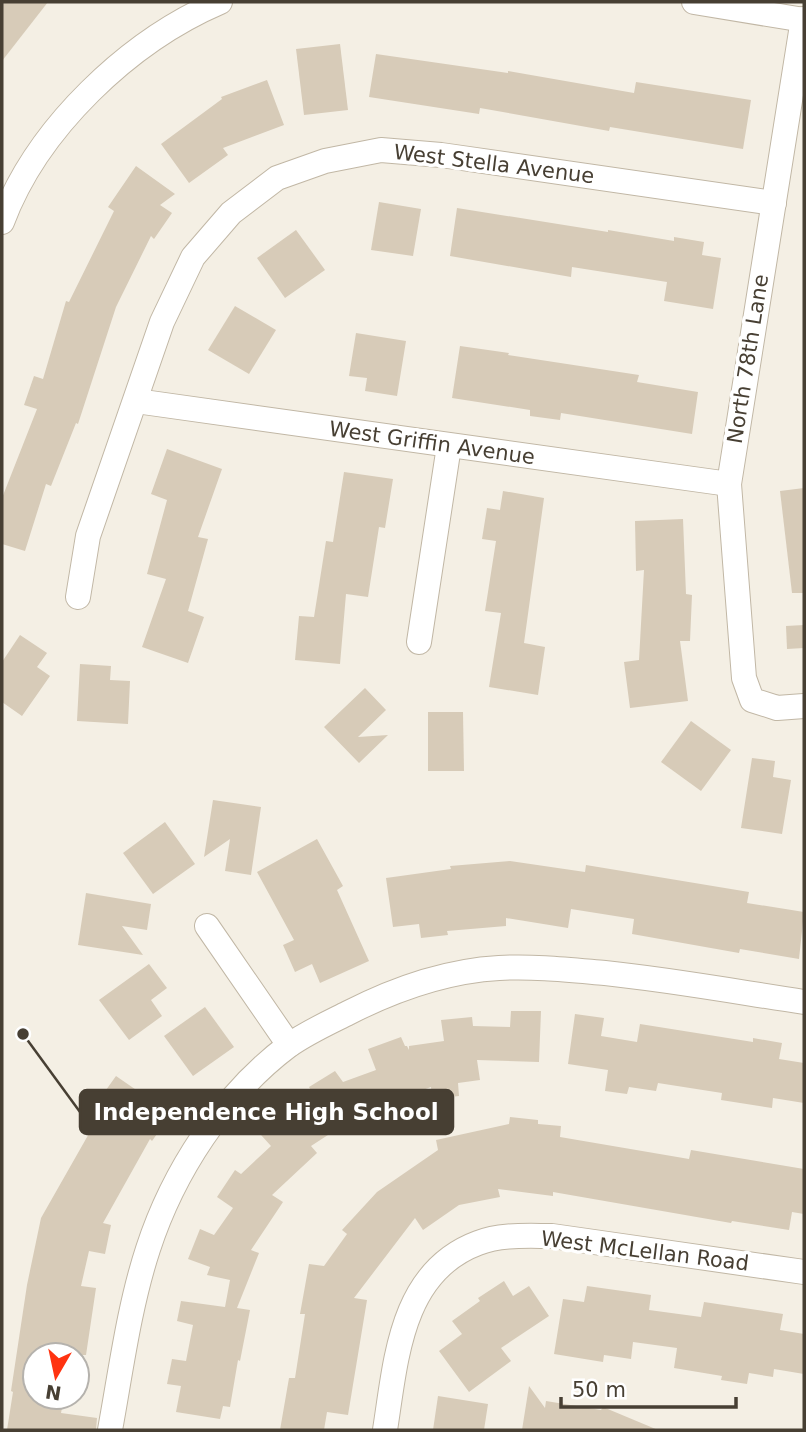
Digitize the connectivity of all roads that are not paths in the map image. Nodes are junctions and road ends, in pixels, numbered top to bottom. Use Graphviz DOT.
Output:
graph roads {
  1 [pos="220,2"];
  2 [pos="694,2"];
  3 [pos="804,20"];
  4 [pos="7,194"];
  5 [pos="774,203"];
  6 [pos="2,222"];
  7 [pos="136,401"];
  8 [pos="449,446"];
  9 [pos="729,484"];
  10 [pos="78,597"];
  11 [pos="419,642"];
  12 [pos="804,706"];
  13 [pos="207,926"];
  14 [pos="804,1002"];
  15 [pos="289,1045"];
  16 [pos="804,1272"];
  17 [pos="110,1430"];
  18 [pos="385,1430"];
  1 -- 4 [label="street"];
  2 -- 3 [label="street"];
  3 -- 5 [label="street, North 78th Lane"];
  4 -- 6 [label="street"];
  5 -- 7 [label="street, West Stella Avenue"];
  5 -- 9 [label="street, North 78th Lane"];
  7 -- 8 [label="street, West Griffin Avenue"];
  7 -- 10 [label="street, West Stella Avenue"];
  8 -- 9 [label="street, West Griffin Avenue"];
  8 -- 11 [label="street"];
  9 -- 12 [label="street, North 78th Lane"];
  13 -- 15 [label="street"];
  14 -- 15 [label="street"];
  15 -- 17 [label="street"];
  16 -- 18 [label="street, West McLellan Road"];
}
